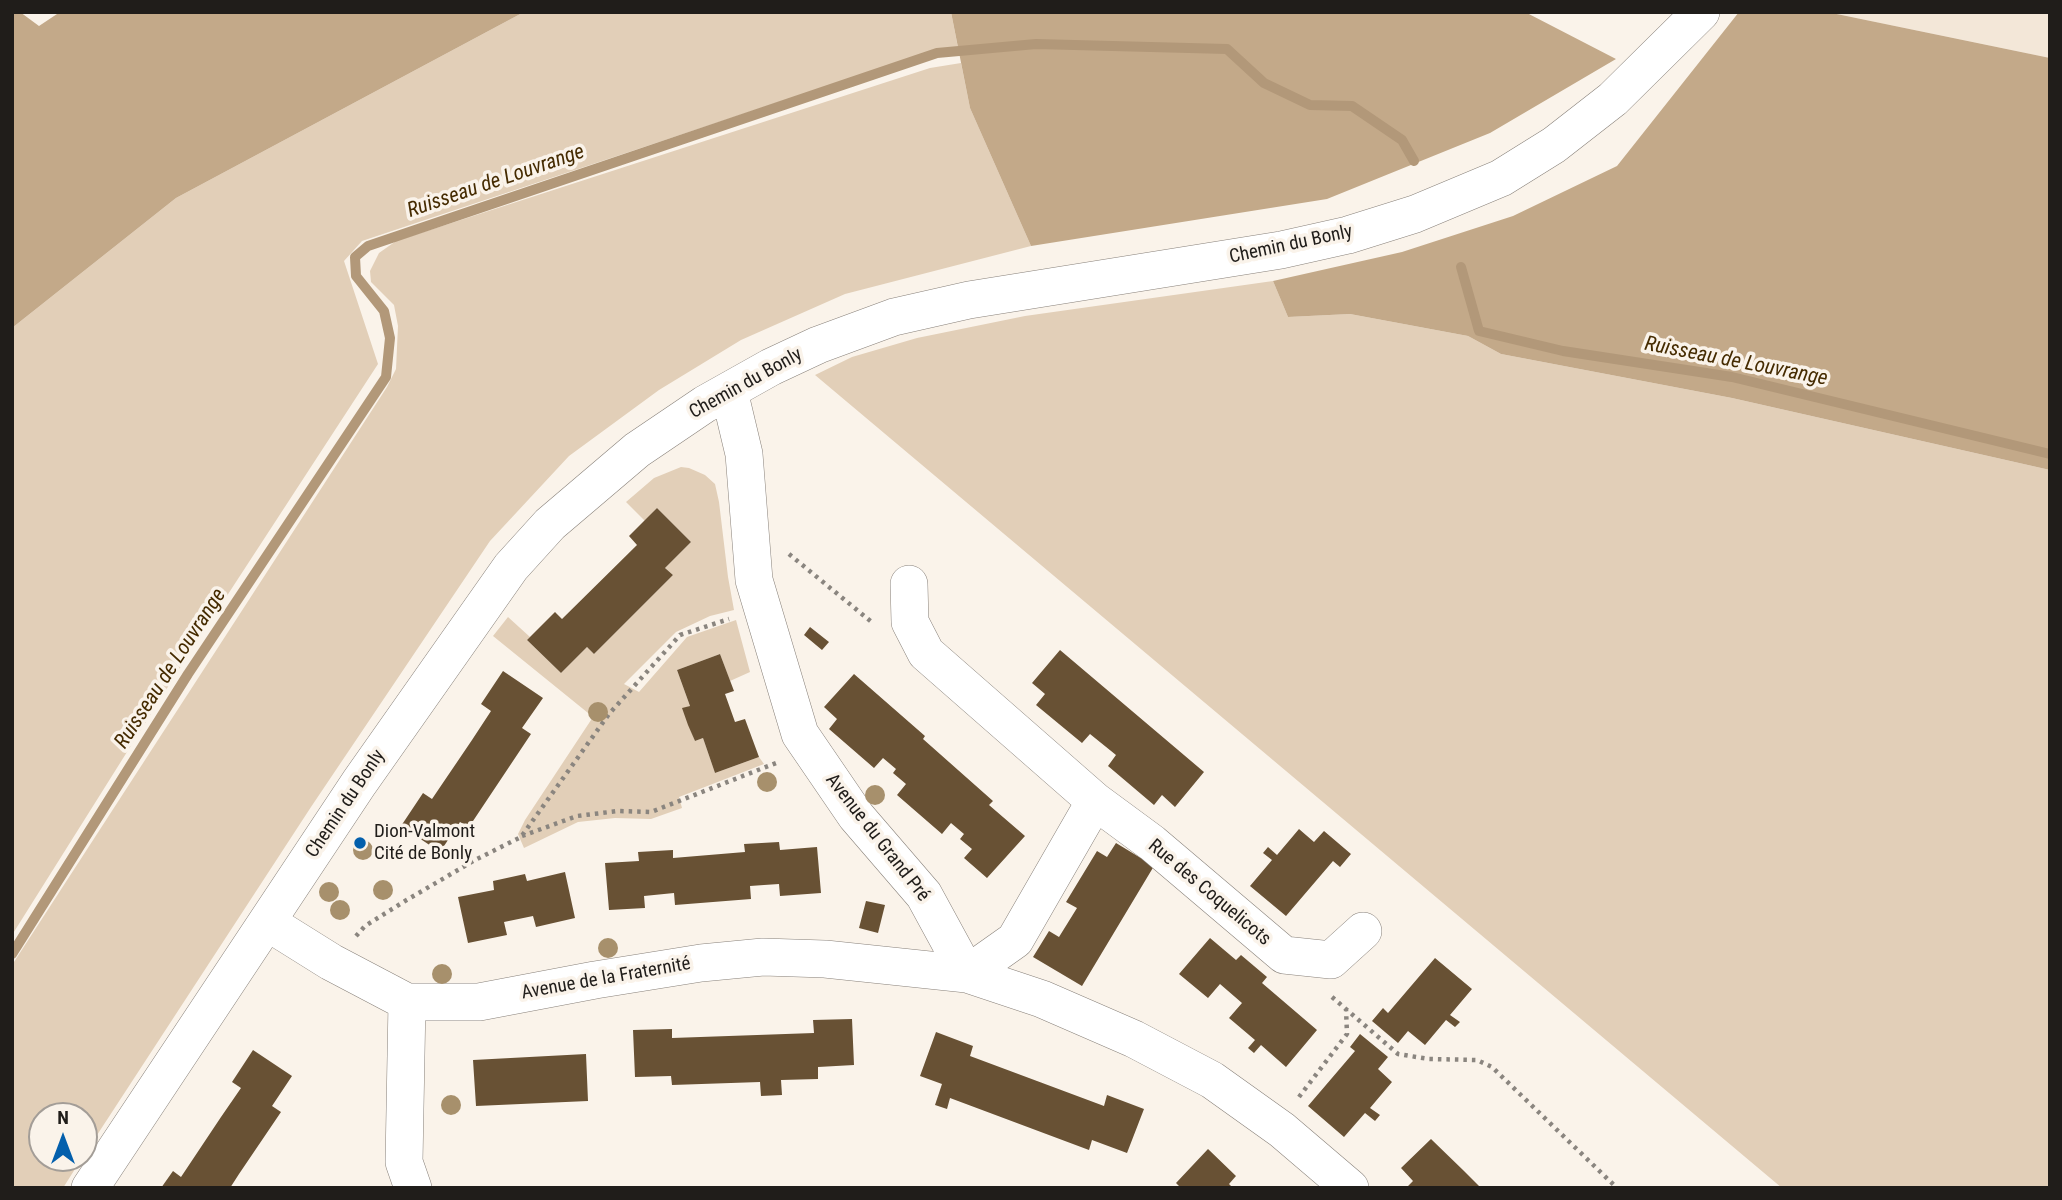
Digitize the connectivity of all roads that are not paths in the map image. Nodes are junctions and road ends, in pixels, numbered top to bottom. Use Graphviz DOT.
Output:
graph roads {
  1 [pos="1702,12"];
  2 [pos="729,391"];
  3 [pos="909,584"];
  4 [pos="1095,801"];
  5 [pos="267,922"];
  6 [pos="1363,931"];
  7 [pos="967,974"];
  8 [pos="407,1002"];
  9 [pos="90,1188"];
  10 [pos="413,1188"];
  11 [pos="1350,1188"];
  1 -- 2 [label="street, Chemin du Bonly"];
  2 -- 5 [label="street, Chemin du Bonly"];
  2 -- 7 [label="street, Avenue du Grand Pré"];
  3 -- 4 [label="street, Rue des Coquelicots"];
  4 -- 6 [label="street, Rue des Coquelicots"];
  4 -- 7 [label="street"];
  5 -- 8 [label="street, Avenue de la Fraternité"];
  5 -- 9 [label="street, Chemin du Bonly"];
  7 -- 8 [label="street, Avenue de la Fraternité"];
  7 -- 11 [label="street"];
  8 -- 10 [label="street"];
}
